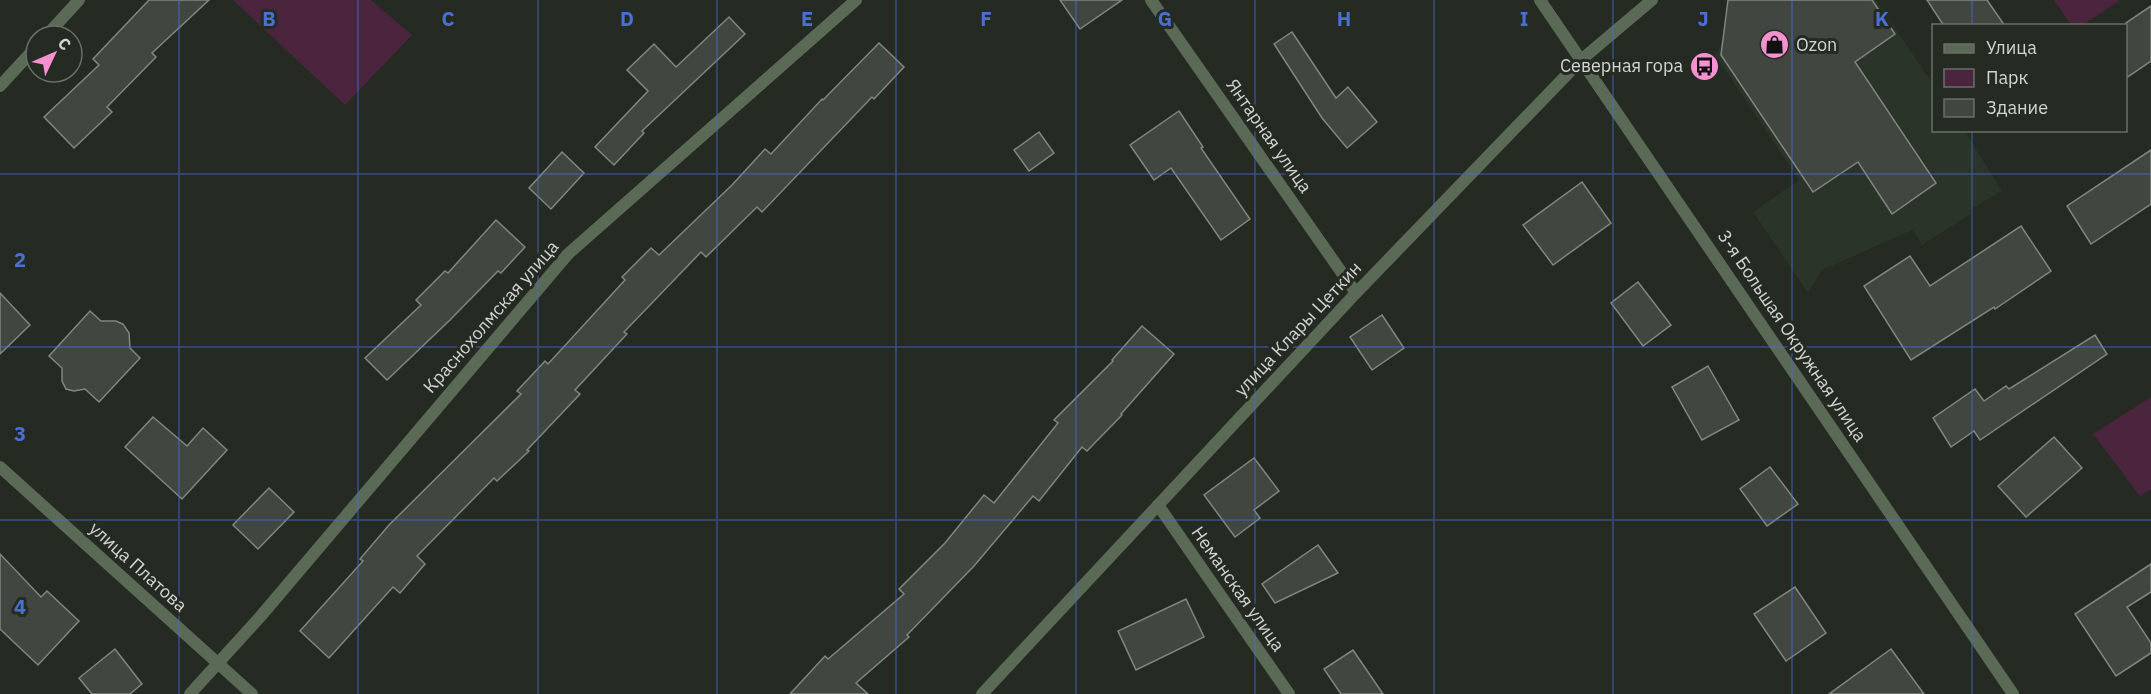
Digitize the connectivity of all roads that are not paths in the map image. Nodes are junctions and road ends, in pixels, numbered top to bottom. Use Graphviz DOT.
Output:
graph roads {
  1 [pos="79,0"];
  2 [pos="856,0"];
  3 [pos="1151,0"];
  4 [pos="1540,0"];
  5 [pos="1652,0"];
  6 [pos="57,24"];
  7 [pos="24,60"];
  8 [pos="1581,60"];
  9 [pos="0,86"];
  10 [pos="1356,293"];
  11 [pos="0,467"];
  12 [pos="1158,505"];
  13 [pos="218,663"];
  14 [pos="190,694"];
  15 [pos="252,694"];
  16 [pos="982,694"];
  17 [pos="1289,694"];
  18 [pos="2013,694"];
  1 -- 6 [label="street"];
  2 -- 13 [label="street, Краснохолмская улица"];
  3 -- 10 [label="street, Янтарная улица"];
  4 -- 8 [label="street, 3-я Большая Окружная улица"];
  5 -- 8 [label="street, улица Клары Цеткин"];
  7 -- 9 [label="street"];
  8 -- 10 [label="street, улица Клары Цеткин"];
  8 -- 18 [label="street, 3-я Большая Окружная улица"];
  10 -- 12 [label="street, улица Клары Цеткин"];
  11 -- 13 [label="street, улица Платова"];
  12 -- 16 [label="street, улица Клары Цеткин"];
  12 -- 17 [label="street, Неманская улица"];
  13 -- 14 [label="street, Краснохолмская улица"];
  13 -- 15 [label="street, улица Платова"];
}
